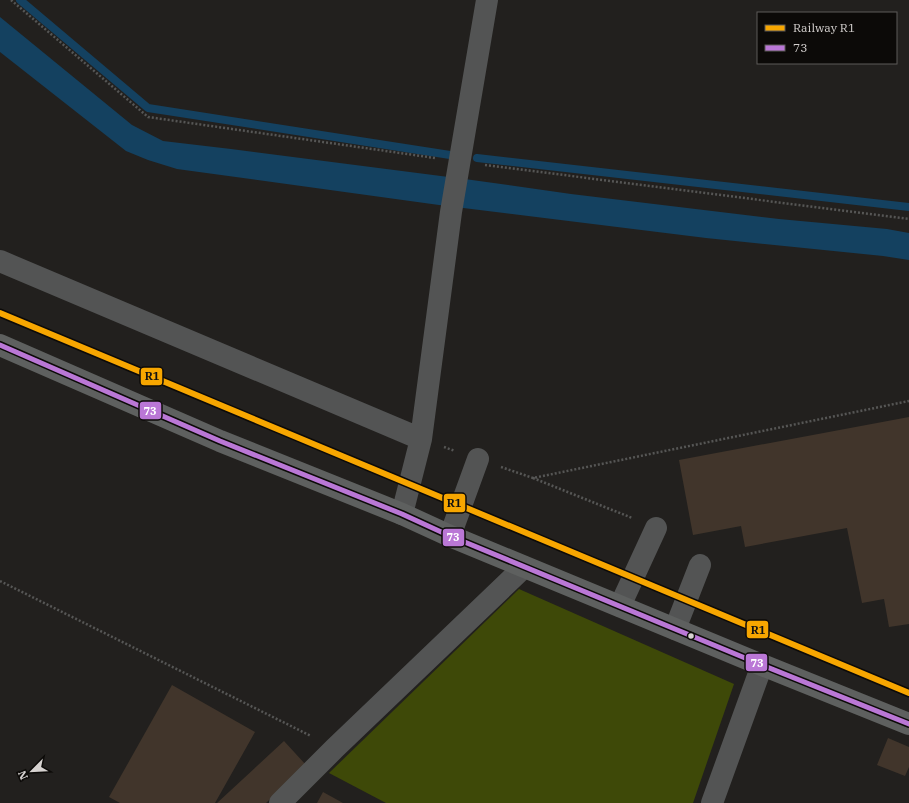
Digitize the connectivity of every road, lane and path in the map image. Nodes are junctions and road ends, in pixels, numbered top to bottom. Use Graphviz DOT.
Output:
graph roads {
  1 [pos="487,0"];
  2 [pos="0,261"];
  3 [pos="0,345"];
  4 [pos="909,401"];
  5 [pos="421,439"];
  6 [pos="478,459"];
  7 [pos="532,478"];
  8 [pos="402,514"];
  9 [pos="656,528"];
  10 [pos="450,536"];
  11 [pos="700,565"];
  12 [pos="524,567"];
  13 [pos="0,581"];
  14 [pos="620,606"];
  15 [pos="675,629"];
  16 [pos="762,665"];
  17 [pos="909,724"];
  18 [pos="335,748"];
  19 [pos="280,803"];
  20 [pos="712,803"];
  1 -- 5 [label="street"];
  2 -- 5 [label="street"];
  3 -- 8 [label="main road"];
  4 -- 7 [label="path"];
  5 -- 6 [label="path"];
  5 -- 8 [label="street"];
  6 -- 7 [label="path"];
  6 -- 10 [label="street"];
  7 -- 9 [label="path"];
  8 -- 10 [label="main road"];
  9 -- 14 [label="street"];
  10 -- 12 [label="main road"];
  11 -- 15 [label="street"];
  12 -- 14 [label="main road"];
  12 -- 18 [label="street"];
  13 -- 18 [label="path"];
  14 -- 15 [label="main road"];
  15 -- 16 [label="main road"];
  16 -- 17 [label="main road"];
  16 -- 20 [label="street"];
  18 -- 19 [label="street"];
}
